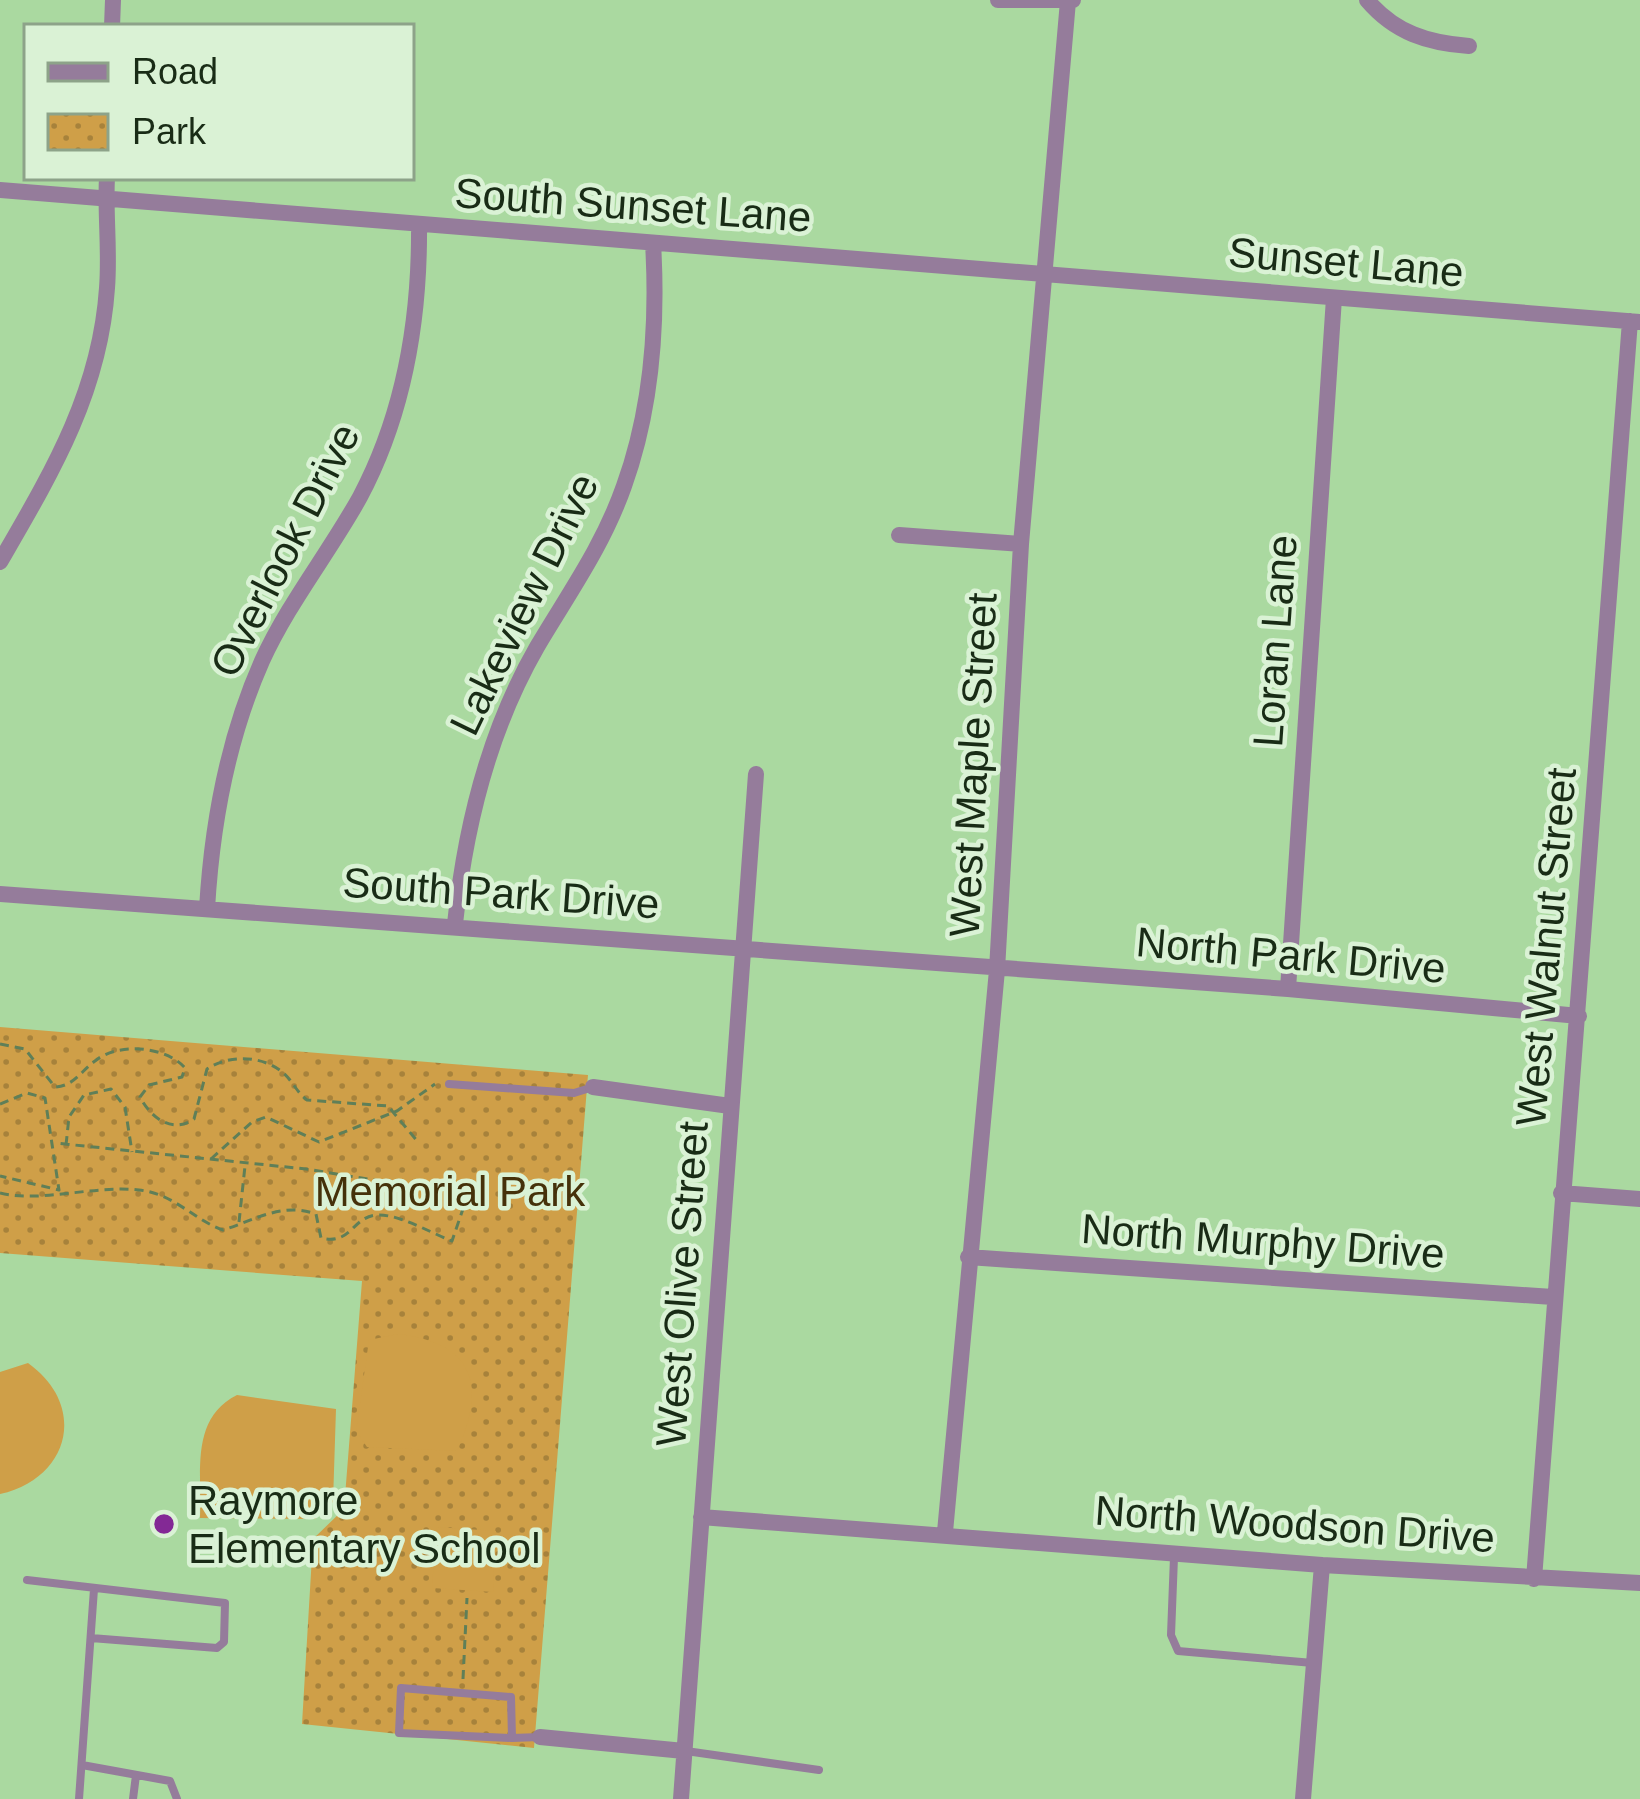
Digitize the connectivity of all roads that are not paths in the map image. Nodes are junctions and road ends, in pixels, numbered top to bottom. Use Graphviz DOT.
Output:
graph roads {
  1 [pos="998,0"];
  2 [pos="1367,0"];
  3 [pos="1070,1"];
  4 [pos="1469,46"];
  5 [pos="107,180"];
  6 [pos="0,190"];
  7 [pos="106,198"];
  8 [pos="419,224"];
  9 [pos="653,244"];
  10 [pos="1046,272"];
  11 [pos="1334,298"];
  12 [pos="1635,322"];
  13 [pos="0,521"];
  14 [pos="16,534"];
  15 [pos="899,535"];
  16 [pos="1021,544"];
  17 [pos="0,562"];
  18 [pos="756,774"];
  19 [pos="0,894"];
  20 [pos="207,909"];
  21 [pos="454,924"];
  22 [pos="741,947"];
  23 [pos="997,970"];
  24 [pos="1288,989"];
  25 [pos="1579,1016"];
  26 [pos="449,1084"];
  27 [pos="593,1087"];
  28 [pos="730,1106"];
  29 [pos="1561,1193"];
  30 [pos="1640,1199"];
  31 [pos="968,1257"];
  32 [pos="1553,1297"];
  33 [pos="701,1517"];
  34 [pos="945,1532"];
  35 [pos="1174,1552"];
  36 [pos="1322,1565"];
  37 [pos="1534,1579"];
  38 [pos="27,1580"];
  39 [pos="1640,1582"];
  40 [pos="94,1589"];
  41 [pos="91,1638"];
  42 [pos="1315,1664"];
  43 [pos="540,1737"];
  44 [pos="512,1738"];
  45 [pos="684,1751"];
  46 [pos="82,1765"];
  47 [pos="819,1770"];
  48 [pos="136,1775"];
  49 [pos="79,1799"];
  50 [pos="134,1799"];
  51 [pos="176,1799"];
  52 [pos="681,1799"];
  53 [pos="1304,1799"];
  1 -- 3 [label="street"];
  2 -- 4 [label="street"];
  3 -- 10 [label="street, West Maple Street"];
  5 -- 7 [label="street"];
  6 -- 7 [label="street, South Sunset Lane"];
  7 -- 8 [label="street, South Sunset Lane"];
  7 -- 14 [label="street"];
  8 -- 9 [label="street, South Sunset Lane"];
  8 -- 20 [label="street, Overlook Drive"];
  9 -- 10 [label="street, South Sunset Lane"];
  9 -- 21 [label="street, Lakeview Drive"];
  10 -- 11 [label="street, Sunset Lane"];
  10 -- 16 [label="street, West Maple Street"];
  11 -- 12 [label="street, Sunset Lane"];
  11 -- 24 [label="street, Loran Lane"];
  12 -- 25 [label="street, West Walnut Street"];
  13 -- 14 [label="street"];
  14 -- 17 [label="street"];
  15 -- 16 [label="street"];
  16 -- 23 [label="street, West Maple Street"];
  18 -- 22 [label="street, West Olive Street"];
  19 -- 20 [label="street, South Park Drive"];
  20 -- 21 [label="street, South Park Drive"];
  21 -- 22 [label="street, South Park Drive"];
  22 -- 23 [label="street, South Park Drive"];
  22 -- 28 [label="street, West Olive Street"];
  23 -- 24 [label="street, North Park Drive"];
  23 -- 31 [label="street, West Maple Street"];
  24 -- 25 [label="street, North Park Drive"];
  25 -- 29 [label="street, West Walnut Street"];
  26 -- 27 [label="lane"];
  27 -- 28 [label="street"];
  28 -- 33 [label="street, West Olive Street"];
  29 -- 30 [label="street"];
  29 -- 32 [label="street, West Walnut Street"];
  31 -- 32 [label="street, North Murphy Drive"];
  31 -- 34 [label="street, West Maple Street"];
  32 -- 37 [label="street, West Walnut Street"];
  33 -- 34 [label="street, North Woodson Drive"];
  33 -- 45 [label="street, West Olive Street"];
  34 -- 35 [label="street, North Woodson Drive"];
  35 -- 36 [label="street, North Woodson Drive"];
  35 -- 42 [label="lane"];
  36 -- 37 [label="street, North Woodson Drive"];
  36 -- 42 [label="street"];
  37 -- 39 [label="street, North Woodson Drive"];
  38 -- 40 [label="lane"];
  40 -- 41 [label="lane"];
  40 -- 41 [label="lane"];
  41 -- 46 [label="lane"];
  42 -- 53 [label="street"];
  43 -- 44 [label="lane"];
  43 -- 45 [label="street"];
  44 -- 44 [label="lane"];
  45 -- 47 [label="lane"];
  45 -- 52 [label="street, West Olive Street"];
  46 -- 48 [label="lane"];
  46 -- 49 [label="lane"];
  48 -- 50 [label="lane"];
  48 -- 51 [label="lane"];
}
